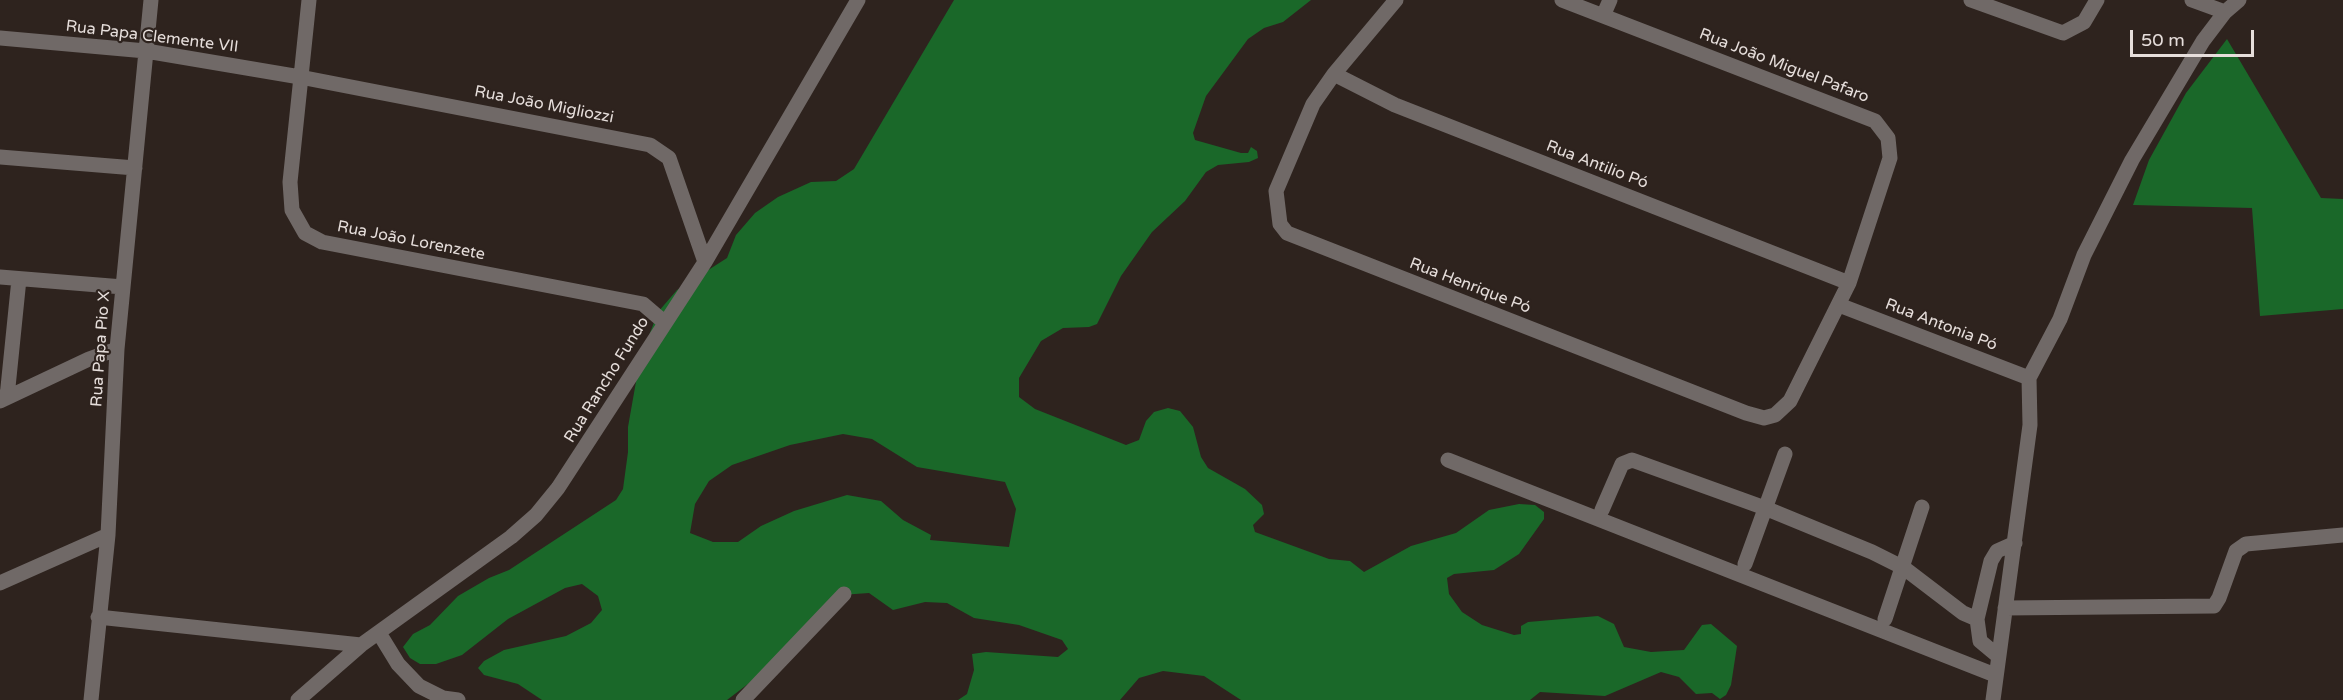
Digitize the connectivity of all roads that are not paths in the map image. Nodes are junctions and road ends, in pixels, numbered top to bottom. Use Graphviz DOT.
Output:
graph roads {
  1 [pos="151,0"];
  2 [pos="309,0"];
  3 [pos="858,0"];
  4 [pos="1396,0"];
  5 [pos="1562,0"];
  6 [pos="1610,0"];
  7 [pos="1971,0"];
  8 [pos="2097,0"];
  9 [pos="2192,0"];
  10 [pos="2239,0"];
  11 [pos="2225,12"];
  12 [pos="1604,16"];
  13 [pos="0,38"];
  14 [pos="146,51"];
  15 [pos="1334,74"];
  16 [pos="300,77"];
  17 [pos="0,158"];
  18 [pos="135,168"];
  19 [pos="705,262"];
  20 [pos="0,277"];
  21 [pos="19,279"];
  22 [pos="1849,283"];
  23 [pos="123,287"];
  24 [pos="1839,305"];
  25 [pos="664,322"];
  26 [pos="117,350"];
  27 [pos="2029,378"];
  28 [pos="2,398"];
  29 [pos="1785,454"];
  30 [pos="1448,460"];
  31 [pos="1922,507"];
  32 [pos="1765,508"];
  33 [pos="1602,510"];
  34 [pos="108,535"];
  35 [pos="2343,535"];
  36 [pos="2015,543"];
  37 [pos="1745,564"];
  38 [pos="1904,568"];
  39 [pos="0,583"];
  40 [pos="844,594"];
  41 [pos="2005,608"];
  42 [pos="98,617"];
  43 [pos="1885,619"];
  44 [pos="1977,619"];
  45 [pos="379,633"];
  46 [pos="361,645"];
  47 [pos="1998,656"];
  48 [pos="1995,675"];
  49 [pos="91,700"];
  50 [pos="298,700"];
  51 [pos="458,700"];
  52 [pos="743,700"];
  53 [pos="1993,700"];
  1 -- 14 [label="street, Rua Papa Pio X"];
  2 -- 16 [label="street, Rua João Lorenzete"];
  3 -- 19 [label="street, Rua Rancho Fundo"];
  4 -- 15 [label="street, Rua Henrique Pó"];
  5 -- 12 [label="street, Rua João Miguel Pafaro"];
  6 -- 12 [label="street"];
  7 -- 8 [label="street"];
  9 -- 11 [label="street"];
  10 -- 11 [label="street"];
  11 -- 27 [label="street"];
  12 -- 22 [label="street, Rua João Miguel Pafaro"];
  13 -- 14 [label="street, Rua Papa Clemente VII"];
  14 -- 16 [label="street, Rua Papa Clemente VII"];
  14 -- 18 [label="street, Rua Papa Pio X"];
  15 -- 22 [label="street, Rua Antilio Pó"];
  15 -- 24 [label="street, Rua Henrique Pó"];
  16 -- 19 [label="street, Rua João Migliozzi"];
  16 -- 25 [label="street, Rua João Lorenzete"];
  17 -- 18 [label="street"];
  18 -- 23 [label="street, Rua Papa Pio X"];
  19 -- 25 [label="street, Rua Rancho Fundo"];
  20 -- 21 [label="street"];
  21 -- 23 [label="street"];
  21 -- 28 [label="street"];
  22 -- 24 [label="street, Rua João Miguel Pafaro"];
  23 -- 26 [label="street, Rua Papa Pio X"];
  24 -- 27 [label="street, Rua Antonia Pó"];
  25 -- 45 [label="street, Rua Rancho Fundo"];
  26 -- 28 [label="street"];
  26 -- 34 [label="street, Rua Papa Pio X"];
  27 -- 36 [label="street"];
  29 -- 32 [label="street"];
  30 -- 48 [label="street"];
  31 -- 38 [label="street"];
  32 -- 33 [label="street"];
  32 -- 37 [label="street"];
  32 -- 38 [label="street"];
  34 -- 39 [label="street"];
  34 -- 42 [label="street, Rua Papa Pio X"];
  35 -- 41 [label="street"];
  36 -- 41 [label="street"];
  36 -- 44 [label="street"];
  38 -- 43 [label="street"];
  38 -- 44 [label="street"];
  40 -- 52 [label="street"];
  41 -- 47 [label="street"];
  42 -- 46 [label="street"];
  42 -- 49 [label="street, Rua Papa Pio X"];
  44 -- 47 [label="street"];
  45 -- 46 [label="street, Rua Rancho Fundo"];
  45 -- 51 [label="street"];
  46 -- 50 [label="street, Rua Rancho Fundo"];
  47 -- 48 [label="street"];
  48 -- 53 [label="street"];
}
